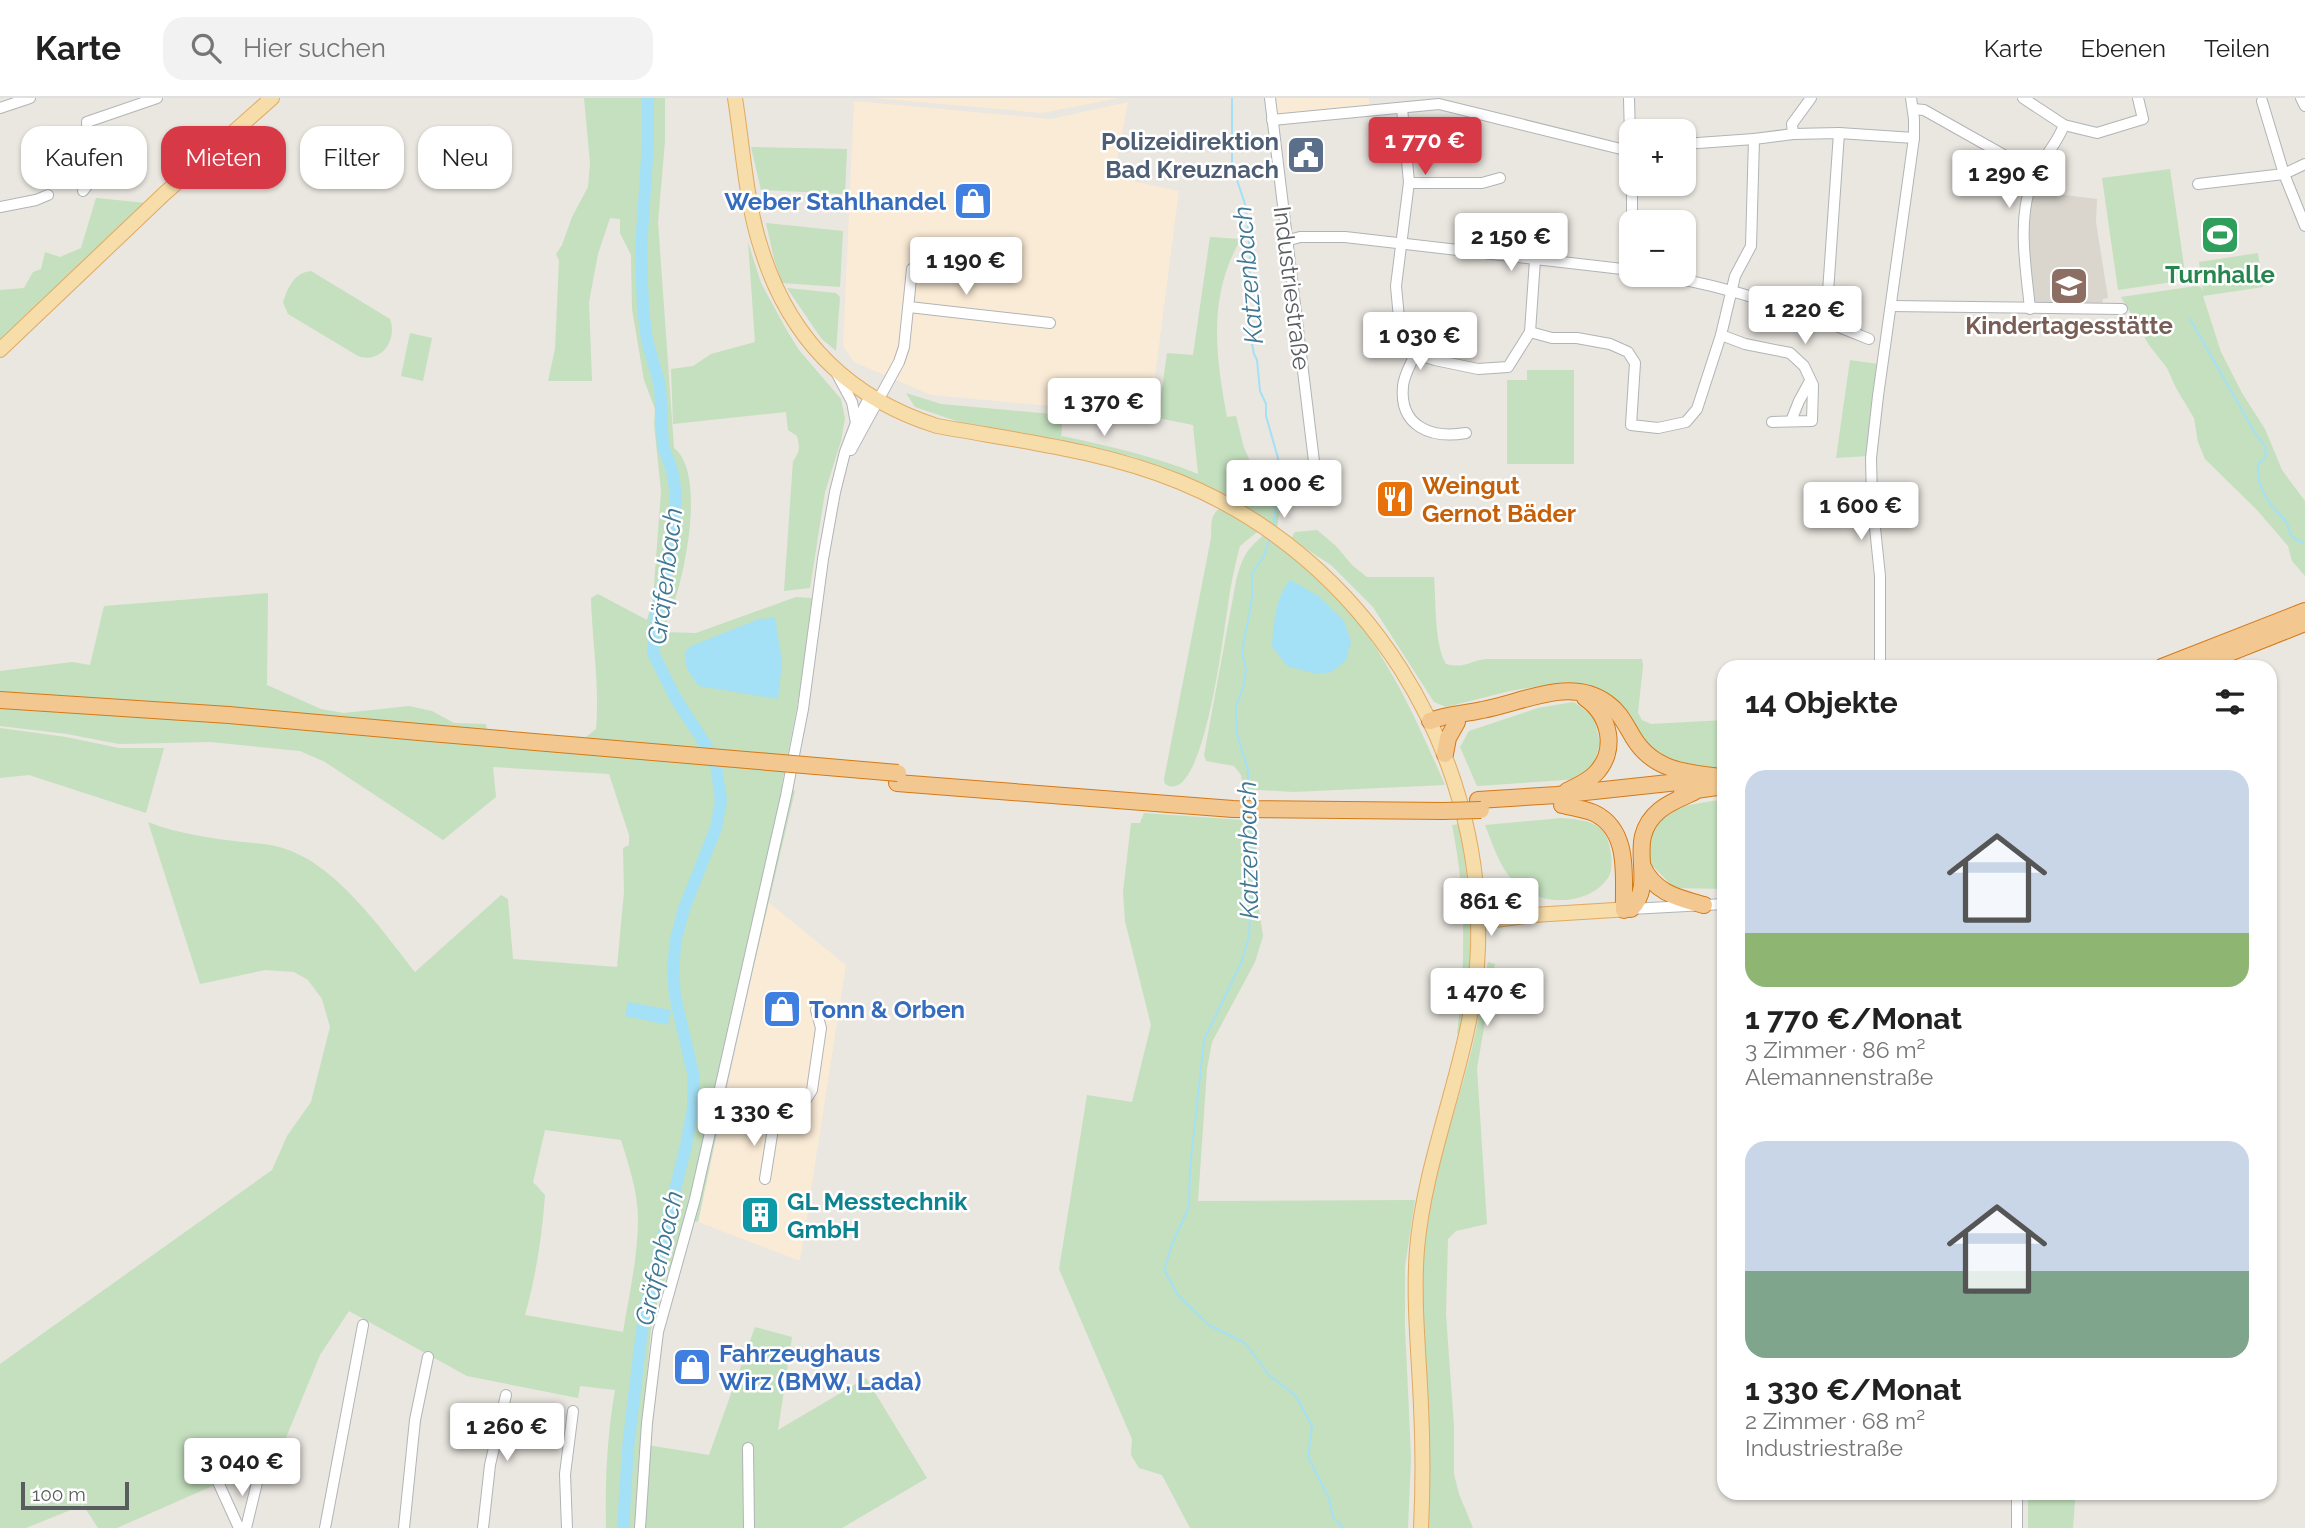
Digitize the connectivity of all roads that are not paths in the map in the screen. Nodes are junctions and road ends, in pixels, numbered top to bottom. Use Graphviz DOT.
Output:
graph roads {
  1 [pos="30,98"];
  2 [pos="157,98"];
  3 [pos="272,98"];
  4 [pos="735,98"];
  5 [pos="1270,98"];
  6 [pos="1629,98"];
  7 [pos="1811,98"];
  8 [pos="2023,98"];
  9 [pos="2138,98"];
  10 [pos="2301,98"];
  11 [pos="2262,101"];
  12 [pos="1912,103"];
  13 [pos="2305,106"];
  14 [pos="1402,107"];
  15 [pos="0,108"];
  16 [pos="1629,119"];
  17 [pos="1272,120"];
  18 [pos="2064,125"];
  19 [pos="1793,134"];
  20 [pos="1839,134"];
  21 [pos="1914,138"];
  22 [pos="1754,139"];
  23 [pos="1696,143"];
  24 [pos="1619,145"];
  25 [pos="2305,164"];
  26 [pos="2036,173"];
  27 [pos="2284,174"];
  28 [pos="1500,178"];
  29 [pos="1409,183"];
  30 [pos="2198,184"];
  31 [pos="82,191"];
  32 [pos="48,195"];
  33 [pos="0,207"];
  34 [pos="2305,226"];
  35 [pos="1286,241"];
  36 [pos="1401,245"];
  37 [pos="1535,260"];
  38 [pos="912,269"];
  39 [pos="1619,269"];
  40 [pos="1696,283"];
  41 [pos="1732,290"];
  42 [pos="1891,306"];
  43 [pos="909,307"];
  44 [pos="2030,309"];
  45 [pos="2122,309"];
  46 [pos="1826,321"];
  47 [pos="1050,323"];
  48 [pos="1530,332"];
  49 [pos="1721,335"];
  50 [pos="1869,339"];
  51 [pos="0,350"];
  52 [pos="1415,354"];
  53 [pos="835,369"];
  54 [pos="1810,381"];
  55 [pos="874,399"];
  56 [pos="1791,421"];
  57 [pos="1772,422"];
  58 [pos="856,423"];
  59 [pos="1466,433"];
  60 [pos="840,474"];
  61 [pos="1316,478"];
  62 [pos="2305,611"];
  63 [pos="2305,623"];
  64 [pos="1880,660"];
  65 [pos="2179,660"];
  66 [pos="2211,660"];
  67 [pos="1566,691"];
  68 [pos="0,700"];
  69 [pos="0,710"];
  70 [pos="1483,710"];
  71 [pos="1457,722"];
  72 [pos="1431,724"];
  73 [pos="430,737"];
  74 [pos="1445,754"];
  75 [pos="1717,779"];
  76 [pos="1717,781"];
  77 [pos="1717,782"];
  78 [pos="1699,790"];
  79 [pos="1559,800"];
  80 [pos="1642,862"];
  81 [pos="1717,904"];
  82 [pos="1704,905"];
  83 [pos="1628,909"];
  84 [pos="1478,915"];
  85 [pos="1533,915"];
  86 [pos="1506,919"];
  87 [pos="1478,948"];
  88 [pos="816,1010"];
  89 [pos="713,1113"];
  90 [pos="774,1122"];
  91 [pos="765,1179"];
  92 [pos="363,1325"];
  93 [pos="428,1357"];
  94 [pos="506,1395"];
  95 [pos="573,1411"];
  96 [pos="748,1448"];
  97 [pos="261,1466"];
  98 [pos="218,1482"];
  99 [pos="2017,1500"];
  100 [pos="239,1528"];
  101 [pos="246,1528"];
  102 [pos="326,1528"];
  103 [pos="404,1528"];
  104 [pos="483,1528"];
  105 [pos="568,1528"];
  106 [pos="640,1528"];
  107 [pos="749,1528"];
  108 [pos="1421,1528"];
  109 [pos="2017,1528"];
  1 -- 15 [label="street"];
  2 -- 31 [label="street"];
  3 -- 51 [label="main road"];
  4 -- 53 [label="main road"];
  5 -- 17 [label="street, Industriestraße"];
  6 -- 16 [label="street"];
  7 -- 19 [label="street"];
  8 -- 18 [label="street"];
  9 -- 18 [label="street"];
  10 -- 13 [label="street"];
  11 -- 27 [label="street"];
  12 -- 21 [label="street"];
  12 -- 26 [label="street"];
  14 -- 17 [label="street"];
  14 -- 24 [label="street"];
  14 -- 29 [label="street"];
  17 -- 35 [label="street, Industriestraße"];
  18 -- 26 [label="street"];
  19 -- 20 [label="street"];
  19 -- 22 [label="street"];
  20 -- 21 [label="street"];
  20 -- 46 [label="street"];
  21 -- 42 [label="street"];
  22 -- 23 [label="street"];
  22 -- 41 [label="street"];
  25 -- 27 [label="street"];
  26 -- 44 [label="street"];
  27 -- 30 [label="street"];
  27 -- 34 [label="street"];
  28 -- 29 [label="street"];
  29 -- 36 [label="street"];
  32 -- 33 [label="street"];
  35 -- 36 [label="street"];
  35 -- 61 [label="street, Industriestraße"];
  36 -- 37 [label="street"];
  36 -- 52 [label="street"];
  37 -- 39 [label="street"];
  37 -- 48 [label="street"];
  38 -- 43 [label="street"];
  40 -- 41 [label="street"];
  41 -- 46 [label="street"];
  41 -- 49 [label="street"];
  42 -- 44 [label="street"];
  42 -- 64 [label="street"];
  43 -- 47 [label="street"];
  43 -- 55 [label="street"];
  44 -- 45 [label="street"];
  46 -- 50 [label="street"];
  48 -- 49 [label="street"];
  48 -- 52 [label="street"];
  49 -- 54 [label="street"];
  52 -- 59 [label="street"];
  53 -- 55 [label="main road"];
  53 -- 58 [label="street"];
  54 -- 56 [label="street"];
  54 -- 56 [label="street"];
  55 -- 58 [label="street"];
  55 -- 60 [label="street"];
  55 -- 72 [label="main road"];
  56 -- 57 [label="street"];
  58 -- 60 [label="street"];
  60 -- 89 [label="street"];
  62 -- 65 [label="highway"];
  63 -- 66 [label="highway"];
  67 -- 70 [label="highway"];
  67 -- 75 [label="highway"];
  67 -- 79 [label="highway"];
  68 -- 73 [label="highway"];
  69 -- 73 [label="highway"];
  70 -- 71 [label="highway"];
  70 -- 72 [label="highway"];
  71 -- 72 [label="highway"];
  71 -- 74 [label="highway"];
  72 -- 74 [label="main road"];
  73 -- 79 [label="highway, bridge"];
  74 -- 84 [label="main road"];
  76 -- 79 [label="highway"];
  77 -- 78 [label="highway"];
  78 -- 79 [label="highway"];
  78 -- 80 [label="highway"];
  79 -- 83 [label="highway"];
  80 -- 82 [label="highway"];
  80 -- 83 [label="highway"];
  81 -- 82 [label="street"];
  82 -- 83 [label="street"];
  83 -- 85 [label="main road"];
  84 -- 85 [label="main road"];
  84 -- 86 [label="main road"];
  84 -- 87 [label="main road"];
  85 -- 86 [label="main road"];
  86 -- 87 [label="main road"];
  87 -- 108 [label="main road"];
  88 -- 90 [label="street"];
  89 -- 90 [label="street"];
  89 -- 106 [label="street"];
  90 -- 91 [label="street"];
  92 -- 102 [label="street"];
  93 -- 103 [label="street"];
  94 -- 104 [label="street"];
  95 -- 105 [label="street"];
  96 -- 107 [label="street"];
  97 -- 101 [label="street"];
  98 -- 100 [label="street"];
  99 -- 109 [label="street"];
}
